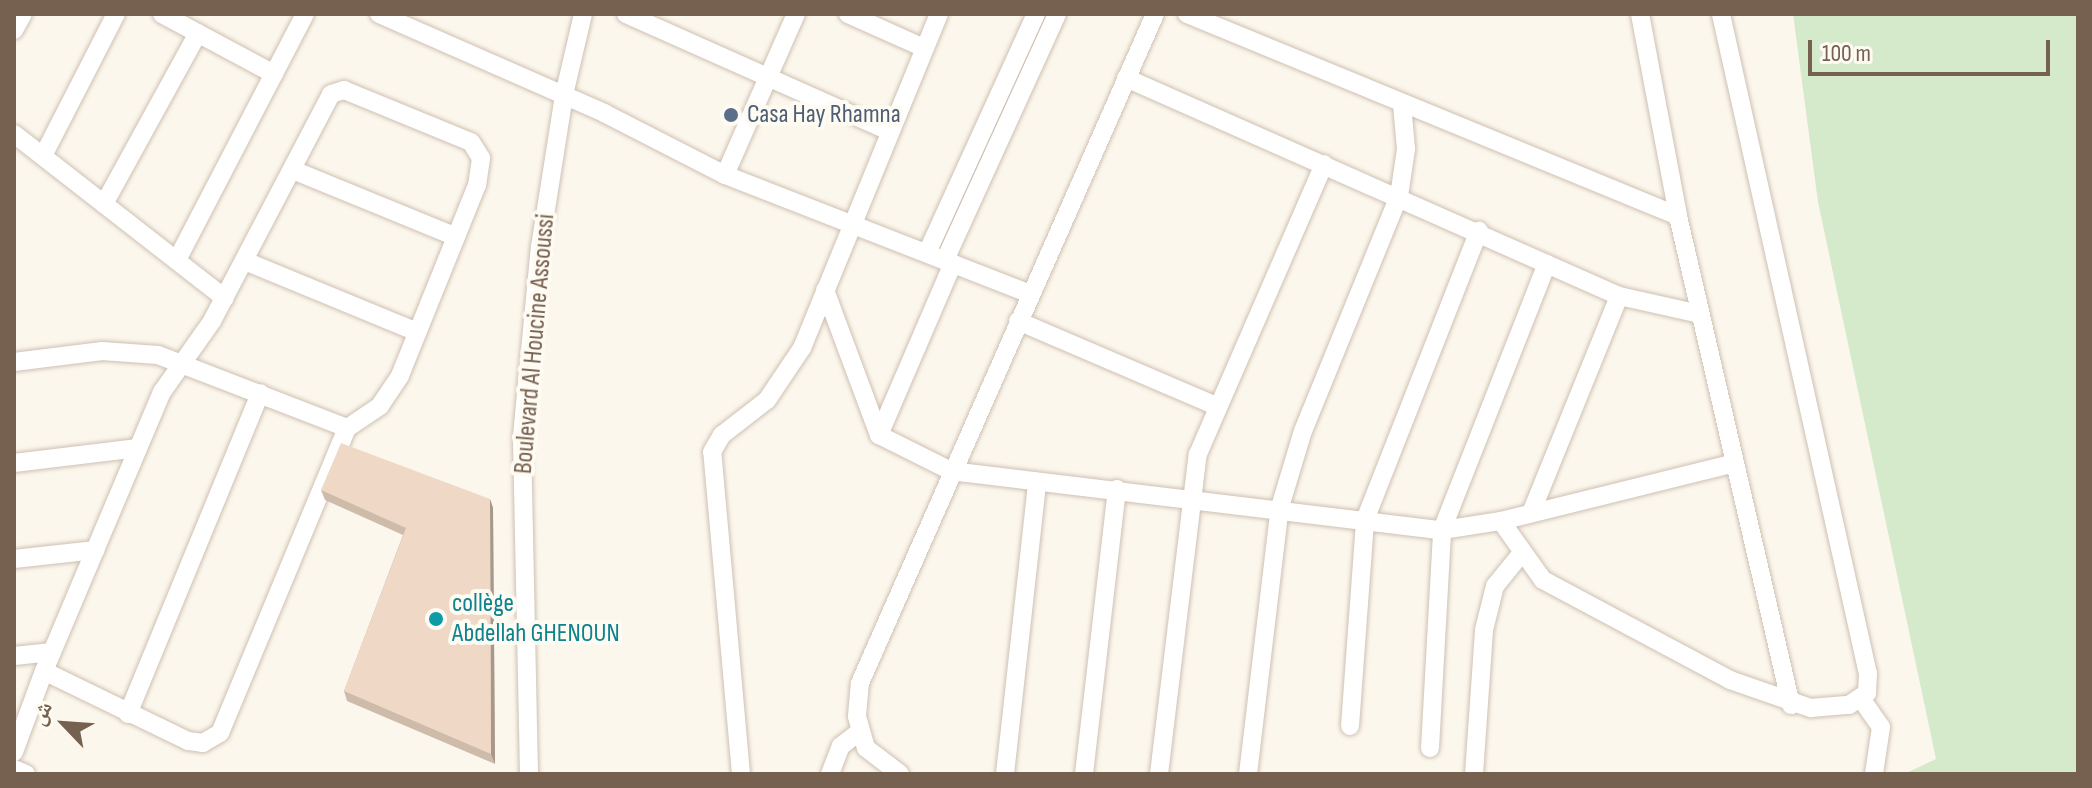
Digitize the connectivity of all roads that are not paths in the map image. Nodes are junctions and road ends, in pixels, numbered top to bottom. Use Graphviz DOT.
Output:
graph roads {
  1 [pos="116,14"];
  2 [pos="162,14"];
  3 [pos="305,14"];
  4 [pos="379,14"];
  5 [pos="583,14"];
  6 [pos="626,14"];
  7 [pos="796,14"];
  8 [pos="848,14"];
  9 [pos="939,14"];
  10 [pos="1036,14"];
  11 [pos="1057,14"];
  12 [pos="1155,14"];
  13 [pos="1187,14"];
  14 [pos="1640,14"];
  15 [pos="1721,14"];
  16 [pos="198,33"];
  17 [pos="924,48"];
  18 [pos="274,74"];
  19 [pos="768,78"];
  20 [pos="1126,78"];
  21 [pos="564,95"];
  22 [pos="1402,104"];
  23 [pos="889,131"];
  24 [pos="14,134"];
  25 [pos="43,156"];
  26 [pos="1324,164"];
  27 [pos="293,170"];
  28 [pos="725,175"];
  29 [pos="1399,196"];
  30 [pos="104,204"];
  31 [pos="1678,216"];
  32 [pos="850,224"];
  33 [pos="1479,231"];
  34 [pos="456,237"];
  35 [pos="927,253"];
  36 [pos="178,258"];
  37 [pos="245,261"];
  38 [pos="949,262"];
  39 [pos="1547,264"];
  40 [pos="825,290"];
  41 [pos="1031,294"];
  42 [pos="1619,296"];
  43 [pos="225,298"];
  44 [pos="1700,314"];
  45 [pos="1018,321"];
  46 [pos="417,332"];
  47 [pos="14,362"];
  48 [pos="180,362"];
  49 [pos="260,393"];
  50 [pos="1216,406"];
  51 [pos="347,428"];
  52 [pos="879,435"];
  53 [pos="138,448"];
  54 [pos="14,463"];
  55 [pos="1732,464"];
  56 [pos="951,471"];
  57 [pos="1037,482"];
  58 [pos="1117,489"];
  59 [pos="1191,498"];
  60 [pos="1280,507"];
  61 [pos="1531,513"];
  62 [pos="1365,520"];
  63 [pos="1501,521"];
  64 [pos="1442,530"];
  65 [pos="96,550"];
  66 [pos="1521,554"];
  67 [pos="14,559"];
  68 [pos="52,652"];
  69 [pos="14,656"];
  70 [pos="44,671"];
  71 [pos="1862,700"];
  72 [pos="1791,705"];
  73 [pos="128,714"];
  74 [pos="1350,726"];
  75 [pos="859,732"];
  76 [pos="1430,748"];
  77 [pos="14,752"];
  78 [pos="14,769"];
  79 [pos="26,774"];
  80 [pos="529,774"];
  81 [pos="741,774"];
  82 [pos="830,774"];
  83 [pos="900,774"];
  84 [pos="1005,774"];
  85 [pos="1084,774"];
  86 [pos="1159,774"];
  87 [pos="1248,774"];
  88 [pos="1474,774"];
  89 [pos="1874,774"];
  1 -- 25 [label="street"];
  2 -- 16 [label="street"];
  3 -- 18 [label="street"];
  4 -- 21 [label="street"];
  5 -- 21 [label="street, Boulevard Al Houcine Assoussi"];
  6 -- 19 [label="street"];
  7 -- 19 [label="street"];
  8 -- 17 [label="street"];
  9 -- 17 [label="street"];
  10 -- 35 [label="street"];
  11 -- 38 [label="street"];
  12 -- 20 [label="street"];
  13 -- 22 [label="street"];
  14 -- 31 [label="street"];
  15 -- 71 [label="street"];
  16 -- 18 [label="street"];
  16 -- 30 [label="street"];
  17 -- 23 [label="street"];
  18 -- 36 [label="street"];
  19 -- 23 [label="street"];
  19 -- 28 [label="street"];
  20 -- 26 [label="street"];
  20 -- 41 [label="street"];
  21 -- 28 [label="street"];
  21 -- 80 [label="street, Boulevard Al Houcine Assoussi"];
  22 -- 29 [label="street"];
  22 -- 31 [label="street"];
  23 -- 32 [label="street"];
  24 -- 25 [label="street"];
  25 -- 30 [label="street"];
  26 -- 29 [label="street"];
  26 -- 50 [label="street"];
  27 -- 34 [label="street"];
  27 -- 34 [label="street"];
  27 -- 37 [label="street"];
  28 -- 32 [label="street"];
  29 -- 33 [label="street"];
  29 -- 60 [label="street"];
  30 -- 36 [label="street"];
  31 -- 44 [label="street"];
  32 -- 35 [label="street"];
  32 -- 40 [label="street"];
  33 -- 39 [label="street"];
  33 -- 62 [label="street"];
  34 -- 46 [label="street"];
  35 -- 38 [label="street"];
  36 -- 43 [label="street"];
  37 -- 43 [label="street"];
  37 -- 46 [label="street"];
  38 -- 41 [label="street"];
  38 -- 52 [label="street"];
  39 -- 42 [label="street"];
  39 -- 64 [label="street"];
  40 -- 52 [label="street"];
  40 -- 81 [label="street"];
  41 -- 45 [label="street"];
  42 -- 44 [label="street"];
  42 -- 61 [label="street"];
  43 -- 48 [label="street"];
  44 -- 55 [label="street"];
  45 -- 50 [label="street"];
  45 -- 56 [label="street"];
  46 -- 51 [label="street"];
  47 -- 48 [label="street"];
  48 -- 49 [label="street"];
  48 -- 53 [label="street"];
  49 -- 51 [label="street"];
  49 -- 73 [label="street"];
  50 -- 59 [label="street"];
  51 -- 73 [label="street"];
  52 -- 56 [label="street"];
  53 -- 54 [label="street"];
  53 -- 65 [label="street"];
  55 -- 61 [label="street"];
  55 -- 72 [label="street"];
  56 -- 57 [label="street"];
  56 -- 75 [label="street"];
  57 -- 58 [label="street"];
  57 -- 84 [label="street"];
  58 -- 59 [label="street"];
  58 -- 85 [label="street"];
  59 -- 60 [label="street"];
  59 -- 86 [label="street"];
  60 -- 62 [label="street"];
  60 -- 87 [label="street"];
  61 -- 63 [label="street"];
  62 -- 64 [label="street"];
  62 -- 74 [label="street"];
  63 -- 64 [label="street"];
  63 -- 66 [label="street"];
  64 -- 76 [label="street"];
  65 -- 67 [label="street"];
  65 -- 68 [label="street"];
  66 -- 72 [label="street"];
  66 -- 88 [label="street"];
  68 -- 69 [label="street"];
  68 -- 70 [label="street"];
  70 -- 73 [label="street"];
  70 -- 77 [label="street"];
  71 -- 72 [label="street"];
  71 -- 89 [label="street"];
  75 -- 82 [label="street"];
  75 -- 83 [label="street"];
  78 -- 79 [label="street"];
}
